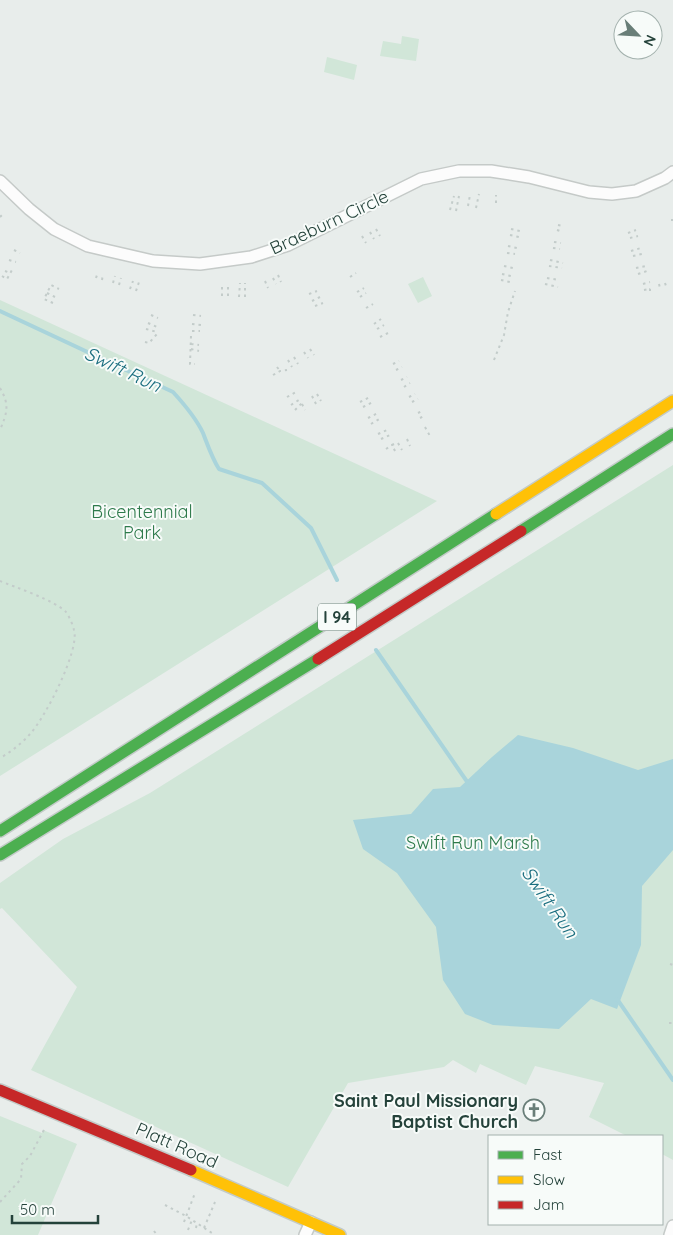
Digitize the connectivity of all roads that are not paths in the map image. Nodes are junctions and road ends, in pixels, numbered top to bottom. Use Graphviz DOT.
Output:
graph roads {
  1 [pos="673,172"];
  2 [pos="0,180"];
  3 [pos="673,402"];
  4 [pos="673,434"];
  5 [pos="0,831"];
  6 [pos="0,855"];
  7 [pos="0,1090"];
  8 [pos="311,1222"];
  9 [pos="673,1226"];
  10 [pos="326,1232"];
  11 [pos="305,1235"];
  12 [pos="340,1235"];
  13 [pos="670,1235"];
  1 -- 2 [label="street, Braeburn Circle"];
  3 -- 5 [label="main road, I 94"];
  4 -- 6 [label="main road, I 94"];
  7 -- 8 [label="main road, Platt Road"];
  8 -- 10 [label="main road, Platt Road"];
  8 -- 11 [label="street"];
  9 -- 13 [label="street"];
  10 -- 12 [label="main road, Platt Road"];
}
